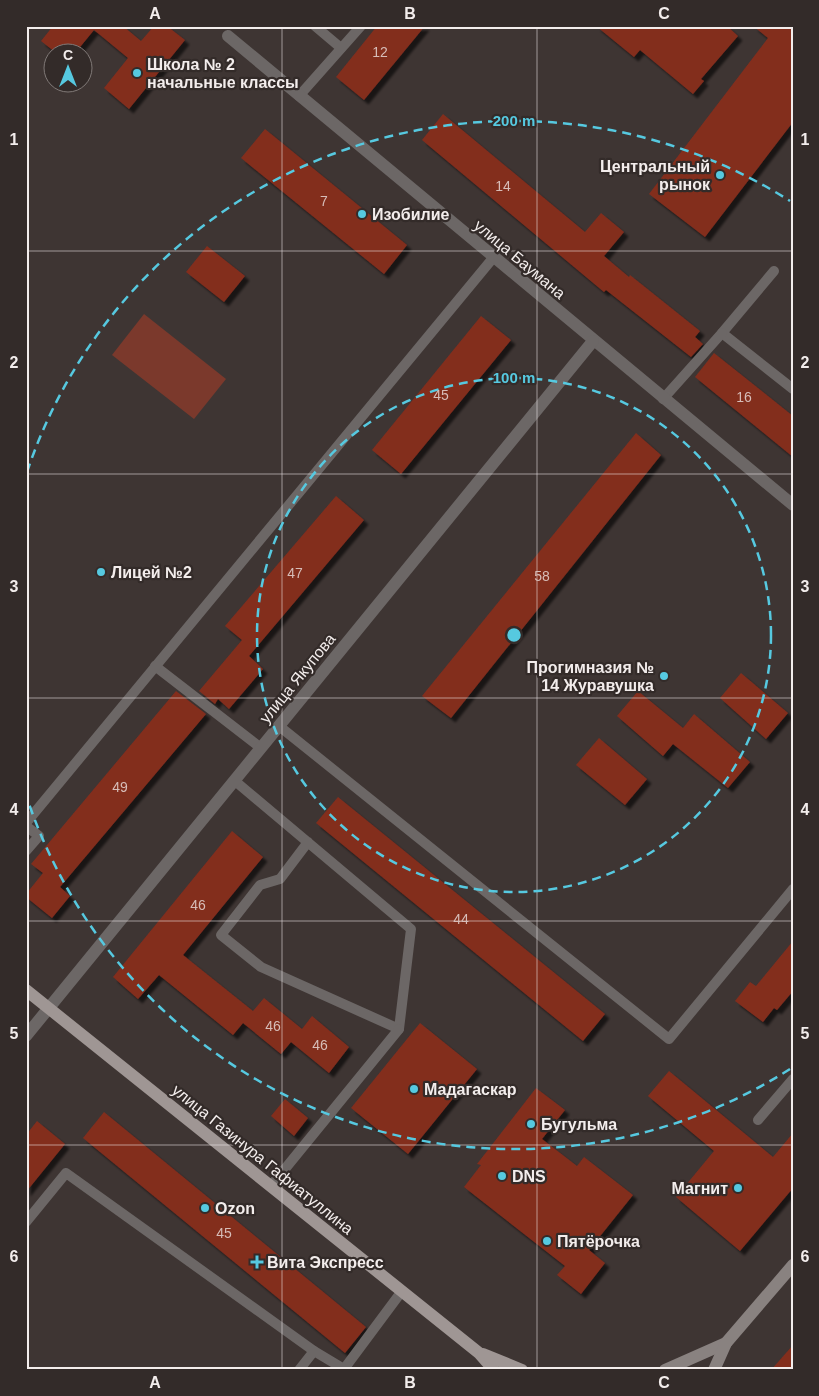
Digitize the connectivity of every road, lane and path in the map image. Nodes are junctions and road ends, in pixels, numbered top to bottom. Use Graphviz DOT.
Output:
graph roads {
  1 [pos="315,26"];
  2 [pos="360,26"];
  3 [pos="228,36"];
  4 [pos="341,48"];
  5 [pos="299,96"];
  6 [pos="493,258"];
  7 [pos="774,271"];
  8 [pos="722,333"];
  9 [pos="593,341"];
  10 [pos="793,388"];
  11 [pos="664,399"];
  12 [pos="793,505"];
  13 [pos="155,666"];
  14 [pos="279,726"];
  15 [pos="261,748"];
  16 [pos="235,780"];
  17 [pos="26,824"];
  18 [pos="308,842"];
  19 [pos="26,851"];
  20 [pos="793,889"];
  21 [pos="26,990"];
  22 [pos="49,1008"];
  23 [pos="399,1028"];
  24 [pos="26,1036"];
  25 [pos="793,1079"];
  26 [pos="758,1120"];
  27 [pos="271,1186"];
  28 [pos="26,1222"];
  29 [pos="793,1265"];
  30 [pos="402,1291"];
  31 [pos="726,1344"];
  32 [pos="314,1351"];
  33 [pos="480,1353"];
  34 [pos="299,1370"];
  35 [pos="494,1370"];
  36 [pos="522,1370"];
  37 [pos="665,1370"];
  38 [pos="714,1370"];
  1 -- 4 [label="lane"];
  2 -- 4 [label="lane"];
  3 -- 5 [label="street, улица Баумана"];
  4 -- 5 [label="lane"];
  5 -- 6 [label="street, улица Баумана"];
  6 -- 9 [label="street, улица Баумана"];
  6 -- 13 [label="lane"];
  7 -- 8 [label="lane"];
  8 -- 10 [label="lane"];
  8 -- 11 [label="lane"];
  9 -- 11 [label="street, улица Баумана"];
  9 -- 14 [label="street, улица Якупова"];
  11 -- 12 [label="street, улица Баумана"];
  13 -- 15 [label="lane"];
  13 -- 17 [label="lane"];
  14 -- 15 [label="street, улица Якупова"];
  14 -- 20 [label="lane"];
  15 -- 16 [label="street, улица Якупова"];
  16 -- 18 [label="lane"];
  16 -- 22 [label="street, улица Якупова"];
  17 -- 19 [label="lane"];
  18 -- 23 [label="lane"];
  18 -- 23 [label="lane"];
  21 -- 22 [label="main road, улица Газинура Гафиатуллина"];
  22 -- 24 [label="street, улица Якупова"];
  22 -- 27 [label="main road, улица Газинура Гафиатуллина"];
  23 -- 27 [label="lane"];
  25 -- 26 [label="lane"];
  27 -- 30 [label="main road, улица Газинура Гафиатуллина"];
  28 -- 32 [label="lane"];
  29 -- 31 [label="street"];
  30 -- 32 [label="lane"];
  30 -- 33 [label="main road, улица Газинура Гафиатуллина"];
  31 -- 37 [label="street"];
  31 -- 38 [label="street"];
  32 -- 34 [label="lane"];
  33 -- 35 [label="main road"];
  33 -- 36 [label="main road"];
}
